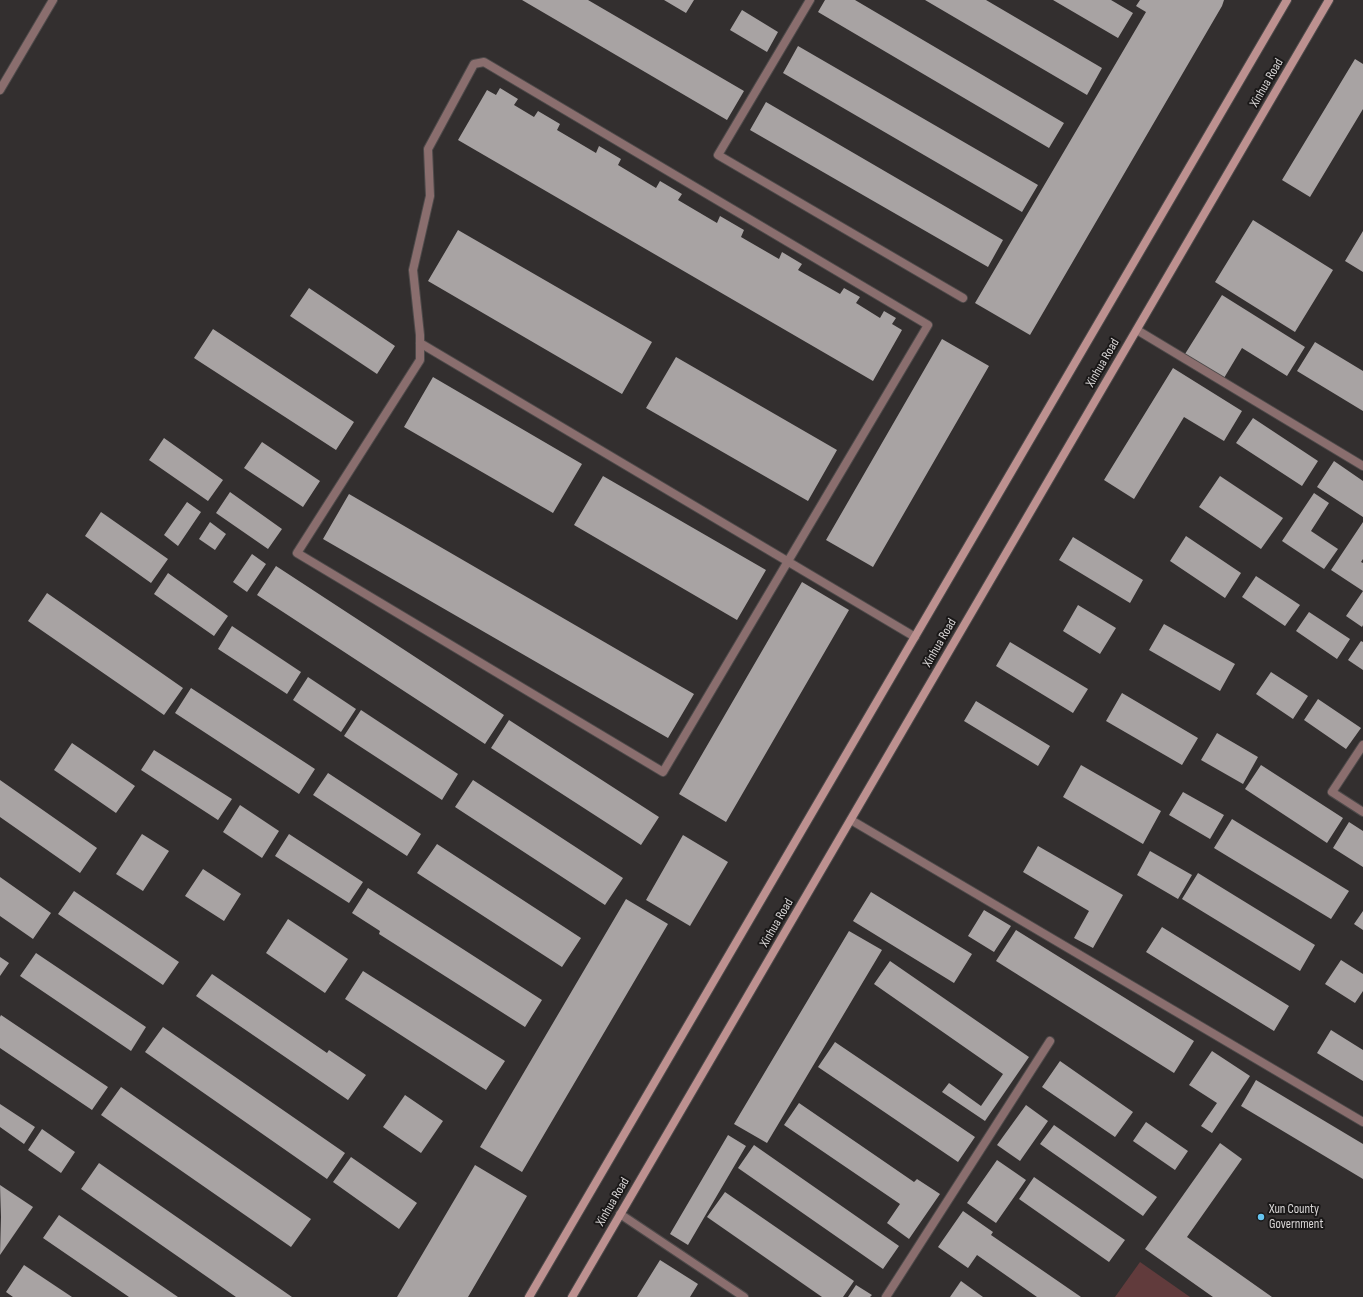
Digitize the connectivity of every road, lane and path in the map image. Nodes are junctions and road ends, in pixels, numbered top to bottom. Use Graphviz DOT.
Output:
graph roads {
  1 [pos="53,0"];
  2 [pos="810,0"];
  3 [pos="1287,0"];
  4 [pos="1329,0"];
  5 [pos="0,90"];
  6 [pos="963,298"];
  7 [pos="1136,330"];
  8 [pos="420,344"];
  9 [pos="1363,466"];
  10 [pos="788,561"];
  11 [pos="916,637"];
  12 [pos="1363,745"];
  13 [pos="1363,812"];
  14 [pos="851,820"];
  15 [pos="1050,1041"];
  16 [pos="1363,1122"];
  17 [pos="620,1214"];
  18 [pos="529,1297"];
  19 [pos="572,1297"];
  20 [pos="744,1297"];
  21 [pos="886,1297"];
  1 -- 5 [label="street"];
  2 -- 6 [label="street"];
  3 -- 11 [label="main road, Xinhua Road"];
  4 -- 7 [label="main road, Xinhua Road"];
  7 -- 9 [label="street"];
  7 -- 14 [label="main road, Xinhua Road"];
  8 -- 10 [label="street"];
  8 -- 10 [label="street"];
  8 -- 10 [label="street"];
  10 -- 11 [label="street"];
  11 -- 18 [label="main road, Xinhua Road"];
  12 -- 13 [label="street"];
  14 -- 16 [label="street"];
  14 -- 17 [label="main road, Xinhua Road"];
  15 -- 21 [label="street"];
  17 -- 19 [label="main road, Xinhua Road"];
  17 -- 20 [label="street"];
}
